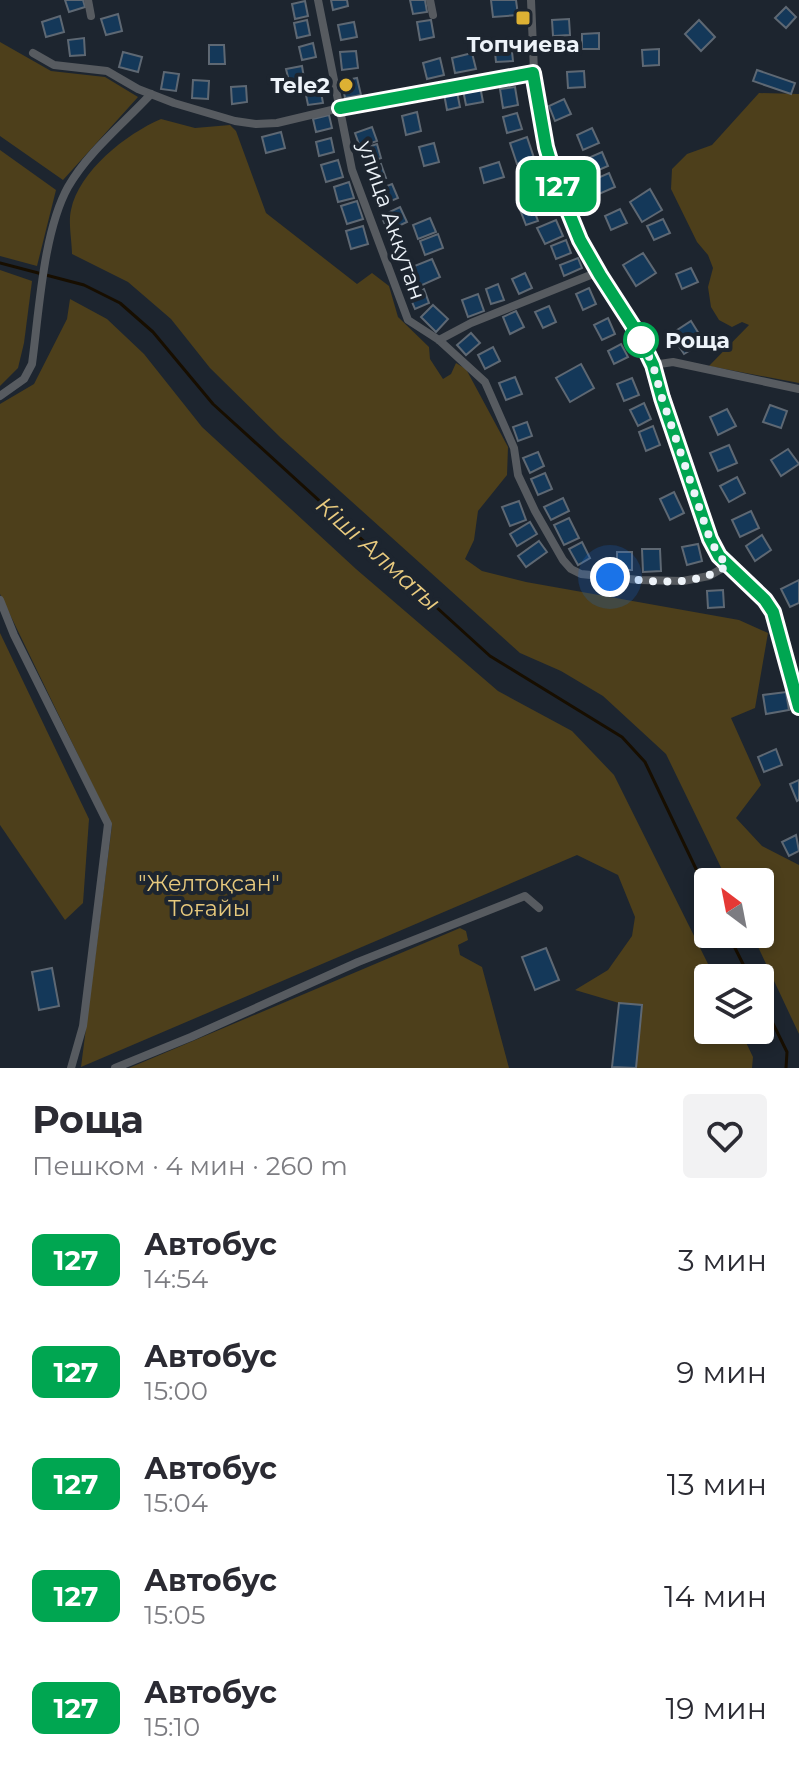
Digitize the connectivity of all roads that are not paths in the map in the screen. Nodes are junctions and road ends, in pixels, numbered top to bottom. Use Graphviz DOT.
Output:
graph roads {
  1 [pos="88,0"];
  2 [pos="318,0"];
  3 [pos="430,0"];
  4 [pos="531,0"];
  5 [pos="433,15"];
  6 [pos="91,16"];
  7 [pos="33,53"];
  8 [pos="533,73"];
  9 [pos="151,94"];
  10 [pos="340,108"];
  11 [pos="598,272"];
  12 [pos="439,340"];
  13 [pos="653,365"];
  14 [pos="799,389"];
  15 [pos="0,396"];
  16 [pos="728,565"];
  17 [pos="0,600"];
  18 [pos="799,707"];
  19 [pos="539,908"];
  20 [pos="71,1068"];
  21 [pos="115,1068"];
  1 -- 6 [label="street"];
  2 -- 10 [label="street, улица Аккутан"];
  3 -- 5 [label="street"];
  4 -- 8 [label="street"];
  7 -- 9 [label="street"];
  8 -- 10 [label="street"];
  8 -- 11 [label="street"];
  9 -- 10 [label="street"];
  9 -- 15 [label="street"];
  10 -- 12 [label="street, улица Аккутан"];
  11 -- 12 [label="street"];
  11 -- 13 [label="street"];
  12 -- 16 [label="street, улица Аккутан"];
  13 -- 14 [label="street"];
  13 -- 16 [label="street"];
  16 -- 18 [label="street"];
  17 -- 20 [label="street"];
  19 -- 21 [label="street"];
}
